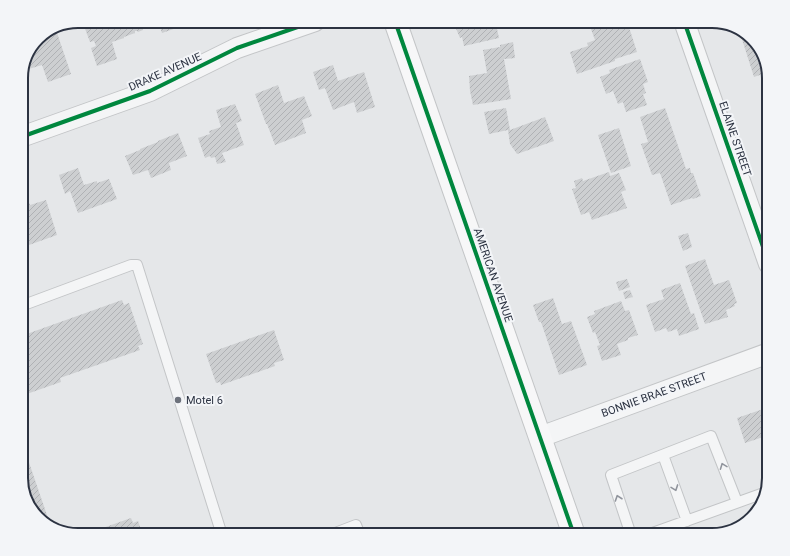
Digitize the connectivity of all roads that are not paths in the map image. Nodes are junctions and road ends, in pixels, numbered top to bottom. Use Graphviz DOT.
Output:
graph roads {
  1 [pos="295,28"];
  2 [pos="397,28"];
  3 [pos="686,28"];
  4 [pos="28,135"];
  5 [pos="762,244"];
  6 [pos="28,303"];
  7 [pos="762,356"];
  8 [pos="540,437"];
  9 [pos="663,455"];
  10 [pos="759,495"];
  11 [pos="737,502"];
  12 [pos="687,521"];
  13 [pos="220,528"];
  14 [pos="348,528"];
  15 [pos="357,528"];
  16 [pos="572,528"];
  17 [pos="629,528"];
  18 [pos="666,528"];
  1 -- 4 [label="street, DRAKE AVENUE"];
  2 -- 8 [label="street, AMERICAN AVENUE"];
  3 -- 5 [label="street, ELAINE STREET"];
  6 -- 13 [label="lane"];
  7 -- 8 [label="street, BONNIE BRAE STREET"];
  8 -- 16 [label="street, AMERICAN AVENUE"];
  11 -- 9 [label="lane, one-way"];
  9 -- 12 [label="lane, one-way"];
  17 -- 9 [label="lane, one-way"];
  10 -- 11 [label="lane"];
  11 -- 12 [label="lane"];
  12 -- 18 [label="lane"];
  14 -- 15 [label="lane"];
}
